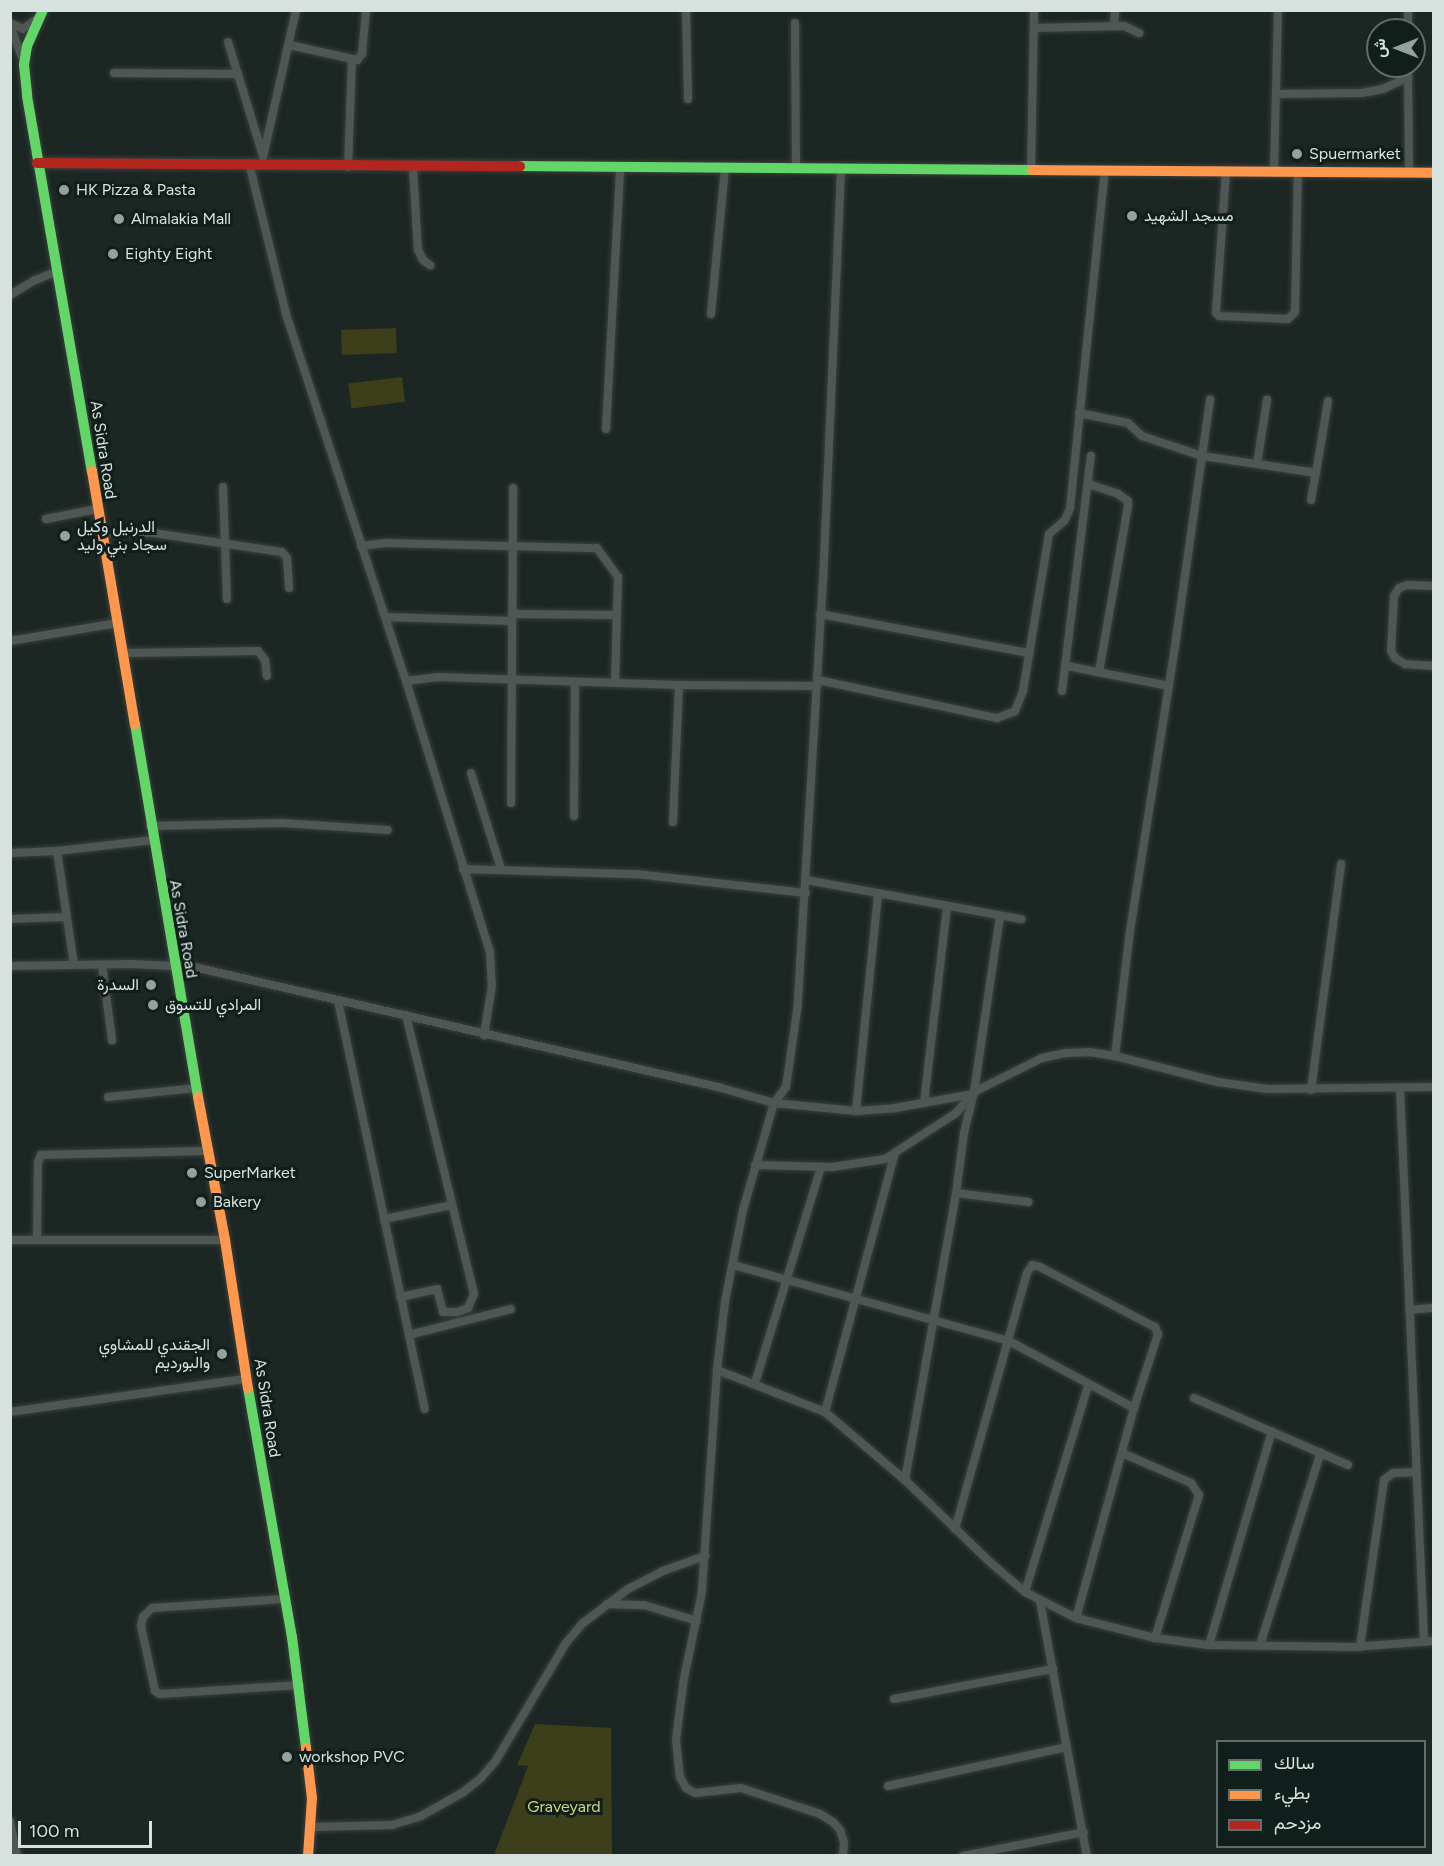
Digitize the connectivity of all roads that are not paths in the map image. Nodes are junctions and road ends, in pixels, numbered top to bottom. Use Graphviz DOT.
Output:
graph roads {
  1 [pos="296,10"];
  2 [pos="686,10"];
  3 [pos="1034,10"];
  4 [pos="1115,10"];
  5 [pos="1278,10"];
  6 [pos="366,11"];
  7 [pos="40,14"];
  8 [pos="795,23"];
  9 [pos="10,24"];
  10 [pos="1114,26"];
  11 [pos="1034,28"];
  12 [pos="1139,33"];
  13 [pos="228,42"];
  14 [pos="289,45"];
  15 [pos="352,60"];
  16 [pos="24,65"];
  17 [pos="114,73"];
  18 [pos="238,74"];
  19 [pos="1402,78"];
  20 [pos="1408,78"];
  21 [pos="1276,94"];
  22 [pos="688,99"];
  23 [pos="264,162"];
  24 [pos="37,163"];
  25 [pos="250,167"];
  26 [pos="348,167"];
  27 [pos="413,167"];
  28 [pos="620,168"];
  29 [pos="725,168"];
  30 [pos="796,169"];
  31 [pos="841,170"];
  32 [pos="1030,170"];
  33 [pos="1105,171"];
  34 [pos="1226,172"];
  35 [pos="1274,173"];
  36 [pos="1298,173"];
  37 [pos="1409,173"];
  38 [pos="1434,173"];
  39 [pos="430,265"];
  40 [pos="58,271"];
  41 [pos="10,295"];
  42 [pos="711,314"];
  43 [pos="1210,399"];
  44 [pos="1267,400"];
  45 [pos="1328,401"];
  46 [pos="1079,412"];
  47 [pos="606,429"];
  48 [pos="1091,456"];
  49 [pos="1202,456"];
  50 [pos="1257,464"];
  51 [pos="1316,473"];
  52 [pos="1088,484"];
  53 [pos="223,487"];
  54 [pos="513,488"];
  55 [pos="1311,500"];
  56 [pos="97,509"];
  57 [pos="46,519"];
  58 [pos="101,532"];
  59 [pos="224,545"];
  60 [pos="361,546"];
  61 [pos="512,547"];
  62 [pos="1434,586"];
  63 [pos="289,588"];
  64 [pos="227,599"];
  65 [pos="820,614"];
  66 [pos="616,615"];
  67 [pos="386,617"];
  68 [pos="512,617"];
  69 [pos="118,623"];
  70 [pos="10,641"];
  71 [pos="123,653"];
  72 [pos="1029,653"];
  73 [pos="1067,666"];
  74 [pos="1434,666"];
  75 [pos="1099,672"];
  76 [pos="267,676"];
  77 [pos="511,680"];
  78 [pos="406,681"];
  79 [pos="575,682"];
  80 [pos="615,682"];
  81 [pos="817,683"];
  82 [pos="679,685"];
  83 [pos="1168,686"];
  84 [pos="1062,691"];
  85 [pos="471,773"];
  86 [pos="511,803"];
  87 [pos="574,816"];
  88 [pos="674,822"];
  89 [pos="150,826"];
  90 [pos="388,830"];
  91 [pos="153,840"];
  92 [pos="57,851"];
  93 [pos="10,853"];
  94 [pos="1341,864"];
  95 [pos="463,869"];
  96 [pos="501,869"];
  97 [pos="806,880"];
  98 [pos="806,893"];
  99 [pos="878,893"];
  100 [pos="947,907"];
  101 [pos="1000,916"];
  102 [pos="66,917"];
  103 [pos="10,919"];
  104 [pos="1021,919"];
  105 [pos="74,965"];
  106 [pos="102,965"];
  107 [pos="175,965"];
  108 [pos="10,966"];
  109 [pos="338,1000"];
  110 [pos="406,1015"];
  111 [pos="484,1035"];
  112 [pos="112,1041"];
  113 [pos="1115,1056"];
  114 [pos="1434,1087"];
  115 [pos="196,1088"];
  116 [pos="1400,1088"];
  117 [pos="1311,1090"];
  118 [pos="971,1094"];
  119 [pos="108,1097"];
  120 [pos="774,1102"];
  121 [pos="924,1102"];
  122 [pos="856,1111"];
  123 [pos="208,1151"];
  124 [pos="894,1156"];
  125 [pos="755,1166"];
  126 [pos="821,1167"];
  127 [pos="956,1193"];
  128 [pos="1028,1202"];
  129 [pos="453,1205"];
  130 [pos="384,1219"];
  131 [pos="10,1240"];
  132 [pos="37,1240"];
  133 [pos="225,1240"];
  134 [pos="733,1265"];
  135 [pos="786,1279"];
  136 [pos="400,1297"];
  137 [pos="857,1298"];
  138 [pos="1434,1308"];
  139 [pos="511,1309"];
  140 [pos="1409,1310"];
  141 [pos="932,1321"];
  142 [pos="410,1335"];
  143 [pos="1009,1341"];
  144 [pos="717,1370"];
  145 [pos="246,1379"];
  146 [pos="755,1383"];
  147 [pos="1088,1386"];
  148 [pos="1194,1398"];
  149 [pos="1134,1408"];
  150 [pos="425,1409"];
  151 [pos="10,1412"];
  152 [pos="825,1412"];
  153 [pos="1272,1431"];
  154 [pos="1321,1452"];
  155 [pos="1122,1453"];
  156 [pos="1348,1465"];
  157 [pos="1416,1472"];
  158 [pos="905,1480"];
  159 [pos="956,1529"];
  160 [pos="705,1556"];
  161 [pos="1025,1592"];
  162 [pos="284,1599"];
  163 [pos="1040,1601"];
  164 [pos="606,1604"];
  165 [pos="1076,1618"];
  166 [pos="697,1622"];
  167 [pos="1155,1638"];
  168 [pos="1424,1641"];
  169 [pos="1434,1641"];
  170 [pos="1260,1644"];
  171 [pos="1209,1645"];
  172 [pos="1360,1647"];
  173 [pos="1053,1669"];
  174 [pos="300,1685"];
  175 [pos="894,1699"];
  176 [pos="1067,1747"];
  177 [pos="888,1786"];
  178 [pos="10,1821"];
  179 [pos="312,1827"];
  180 [pos="1084,1832"];
  181 [pos="17,1856"];
  182 [pos="309,1856"];
  183 [pos="843,1856"];
  184 [pos="963,1856"];
  185 [pos="1087,1856"];
  1 -- 14 [label="street"];
  2 -- 22 [label="street"];
  3 -- 11 [label="street"];
  4 -- 10 [label="street"];
  5 -- 21 [label="street"];
  6 -- 15 [label="street"];
  7 -- 9 [label="street"];
  7 -- 16 [label="main road, As Sidra Road"];
  8 -- 30 [label="street"];
  9 -- 16 [label="street"];
  10 -- 11 [label="street"];
  10 -- 12 [label="street"];
  11 -- 32 [label="street"];
  13 -- 18 [label="street"];
  14 -- 15 [label="street"];
  14 -- 23 [label="street"];
  15 -- 26 [label="street"];
  16 -- 24 [label="main road, As Sidra Road"];
  17 -- 18 [label="street"];
  18 -- 23 [label="street"];
  19 -- 21 [label="street"];
  20 -- 37 [label="street"];
  21 -- 35 [label="street"];
  23 -- 25 [label="main road"];
  23 -- 26 [label="main road"];
  24 -- 25 [label="main road"];
  24 -- 40 [label="main road, As Sidra Road"];
  25 -- 60 [label="street"];
  26 -- 27 [label="main road"];
  27 -- 28 [label="main road"];
  27 -- 39 [label="street"];
  28 -- 29 [label="main road"];
  28 -- 47 [label="street"];
  29 -- 30 [label="main road"];
  29 -- 42 [label="street"];
  30 -- 31 [label="main road"];
  31 -- 32 [label="main road"];
  31 -- 65 [label="street"];
  32 -- 33 [label="main road"];
  33 -- 34 [label="main road"];
  33 -- 46 [label="street"];
  34 -- 35 [label="main road"];
  34 -- 36 [label="street"];
  35 -- 36 [label="main road"];
  36 -- 37 [label="main road"];
  37 -- 38 [label="main road"];
  40 -- 41 [label="street"];
  40 -- 56 [label="main road, As Sidra Road"];
  43 -- 49 [label="street"];
  44 -- 50 [label="street"];
  45 -- 51 [label="street"];
  46 -- 49 [label="street"];
  46 -- 72 [label="street"];
  48 -- 52 [label="street"];
  49 -- 50 [label="street"];
  49 -- 83 [label="street"];
  50 -- 51 [label="street"];
  51 -- 55 [label="street"];
  52 -- 73 [label="street"];
  52 -- 75 [label="street"];
  53 -- 59 [label="street"];
  54 -- 61 [label="street"];
  56 -- 57 [label="street"];
  56 -- 58 [label="main road, As Sidra Road"];
  58 -- 59 [label="street"];
  58 -- 69 [label="main road, As Sidra Road"];
  59 -- 63 [label="street"];
  59 -- 64 [label="street"];
  60 -- 61 [label="street"];
  60 -- 67 [label="street"];
  61 -- 66 [label="street"];
  61 -- 68 [label="street"];
  62 -- 74 [label="street"];
  65 -- 72 [label="street"];
  65 -- 81 [label="street"];
  66 -- 68 [label="street"];
  66 -- 80 [label="street"];
  67 -- 68 [label="street"];
  67 -- 78 [label="street"];
  68 -- 77 [label="street"];
  69 -- 70 [label="street"];
  69 -- 71 [label="main road, As Sidra Road"];
  71 -- 76 [label="street"];
  71 -- 89 [label="main road, As Sidra Road"];
  72 -- 81 [label="street"];
  73 -- 75 [label="street"];
  73 -- 84 [label="street"];
  75 -- 83 [label="street"];
  77 -- 78 [label="street"];
  77 -- 79 [label="street"];
  77 -- 86 [label="street"];
  78 -- 95 [label="street"];
  79 -- 80 [label="street"];
  79 -- 87 [label="street"];
  80 -- 82 [label="street"];
  81 -- 82 [label="street"];
  81 -- 97 [label="street"];
  82 -- 88 [label="street"];
  83 -- 113 [label="street"];
  85 -- 96 [label="street"];
  89 -- 90 [label="street"];
  89 -- 91 [label="main road, As Sidra Road"];
  91 -- 92 [label="street"];
  91 -- 107 [label="main road, As Sidra Road"];
  92 -- 93 [label="street"];
  92 -- 102 [label="street"];
  94 -- 117 [label="street"];
  95 -- 96 [label="street"];
  95 -- 111 [label="street"];
  96 -- 98 [label="street"];
  97 -- 98 [label="street"];
  97 -- 99 [label="street"];
  98 -- 120 [label="street"];
  99 -- 100 [label="street"];
  99 -- 122 [label="street"];
  100 -- 101 [label="street"];
  100 -- 121 [label="street"];
  101 -- 104 [label="street"];
  101 -- 118 [label="street"];
  102 -- 103 [label="street"];
  102 -- 105 [label="street"];
  105 -- 106 [label="street"];
  105 -- 108 [label="street"];
  106 -- 107 [label="street"];
  106 -- 112 [label="street"];
  107 -- 109 [label="street"];
  107 -- 115 [label="main road, As Sidra Road"];
  109 -- 110 [label="street"];
  109 -- 130 [label="street"];
  110 -- 111 [label="street"];
  110 -- 129 [label="street"];
  111 -- 120 [label="street"];
  113 -- 117 [label="street"];
  113 -- 118 [label="street"];
  114 -- 116 [label="street"];
  115 -- 119 [label="street"];
  115 -- 123 [label="main road, As Sidra Road"];
  116 -- 117 [label="street"];
  116 -- 140 [label="street"];
  118 -- 121 [label="street"];
  118 -- 124 [label="street"];
  118 -- 127 [label="street"];
  120 -- 122 [label="street"];
  120 -- 125 [label="street"];
  121 -- 122 [label="street"];
  123 -- 132 [label="street"];
  123 -- 133 [label="main road, As Sidra Road"];
  124 -- 126 [label="street"];
  124 -- 137 [label="street"];
  125 -- 126 [label="street"];
  125 -- 134 [label="street"];
  126 -- 135 [label="street"];
  127 -- 128 [label="street"];
  127 -- 141 [label="street"];
  129 -- 130 [label="street"];
  129 -- 136 [label="street"];
  130 -- 136 [label="street"];
  131 -- 132 [label="street"];
  132 -- 133 [label="street"];
  133 -- 145 [label="main road, As Sidra Road"];
  134 -- 135 [label="street"];
  134 -- 144 [label="street"];
  135 -- 137 [label="street"];
  135 -- 146 [label="street"];
  136 -- 142 [label="street"];
  137 -- 141 [label="street"];
  137 -- 152 [label="street"];
  138 -- 140 [label="street"];
  139 -- 142 [label="street"];
  140 -- 157 [label="street"];
  141 -- 143 [label="street"];
  141 -- 158 [label="street"];
  142 -- 150 [label="street"];
  143 -- 147 [label="street"];
  143 -- 149 [label="street"];
  143 -- 159 [label="street"];
  144 -- 146 [label="street"];
  144 -- 160 [label="street"];
  145 -- 151 [label="street"];
  145 -- 162 [label="main road, As Sidra Road"];
  146 -- 152 [label="street"];
  147 -- 149 [label="street"];
  147 -- 161 [label="street"];
  148 -- 153 [label="street"];
  149 -- 155 [label="street"];
  152 -- 158 [label="street"];
  153 -- 154 [label="street"];
  153 -- 171 [label="street"];
  154 -- 156 [label="street"];
  154 -- 170 [label="street"];
  155 -- 165 [label="street"];
  155 -- 167 [label="street"];
  157 -- 168 [label="street"];
  157 -- 172 [label="street"];
  158 -- 159 [label="street"];
  159 -- 161 [label="street"];
  160 -- 164 [label="street"];
  160 -- 166 [label="street"];
  161 -- 163 [label="street"];
  162 -- 174 [label="main road, As Sidra Road"];
  162 -- 174 [label="street"];
  163 -- 165 [label="street"];
  163 -- 173 [label="street"];
  164 -- 166 [label="street"];
  164 -- 179 [label="street"];
  165 -- 167 [label="street"];
  166 -- 183 [label="street"];
  167 -- 171 [label="street"];
  168 -- 169 [label="street"];
  168 -- 172 [label="street"];
  170 -- 171 [label="street"];
  170 -- 172 [label="street"];
  173 -- 175 [label="street"];
  173 -- 176 [label="street"];
  174 -- 179 [label="main road, As Sidra Road"];
  176 -- 177 [label="street"];
  176 -- 180 [label="street"];
  178 -- 181 [label="street"];
  179 -- 182 [label="main road, As Sidra Road"];
  180 -- 184 [label="street"];
  180 -- 185 [label="street"];
}
